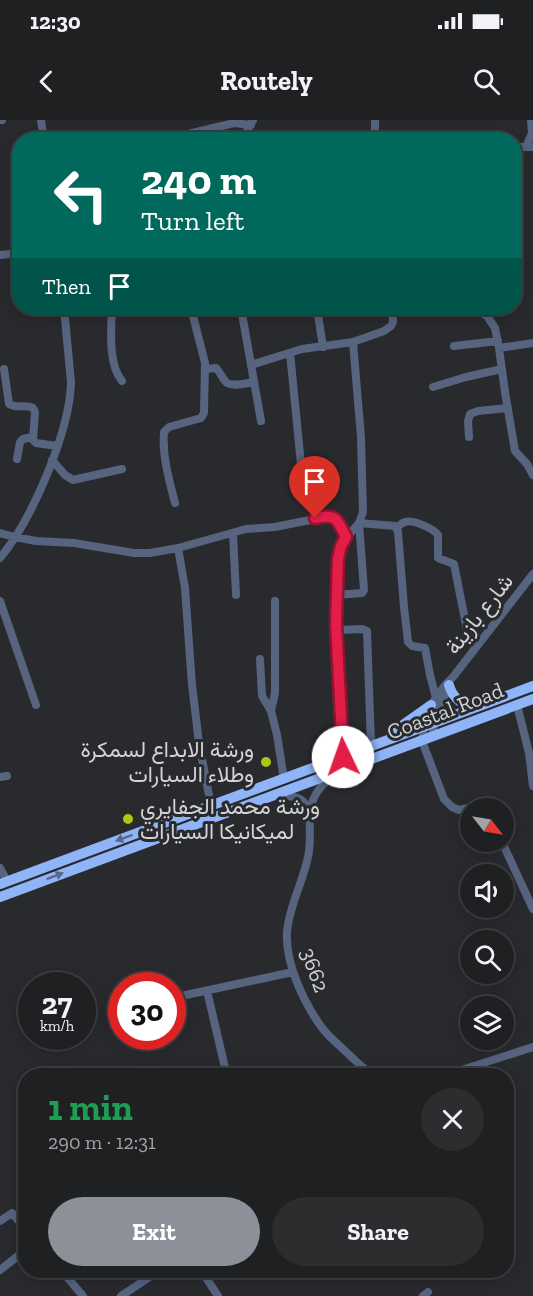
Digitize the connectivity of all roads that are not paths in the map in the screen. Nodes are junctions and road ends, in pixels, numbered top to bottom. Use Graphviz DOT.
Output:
graph roads {
  1 [pos="531,120"];
  2 [pos="252,122"];
  3 [pos="196,132"];
  4 [pos="529,147"];
  5 [pos="10,254"];
  6 [pos="0,255"];
  7 [pos="64,315"];
  8 [pos="112,315"];
  9 [pos="193,315"];
  10 [pos="242,315"];
  11 [pos="318,315"];
  12 [pos="392,315"];
  13 [pos="484,315"];
  14 [pos="353,342"];
  15 [pos="498,344"];
  16 [pos="533,344"];
  17 [pos="454,346"];
  18 [pos="323,347"];
  19 [pos="290,353"];
  20 [pos="251,365"];
  21 [pos="4,369"];
  22 [pos="205,369"];
  23 [pos="502,369"];
  24 [pos="122,381"];
  25 [pos="254,382"];
  26 [pos="433,387"];
  27 [pos="508,408"];
  28 [pos="261,421"];
  29 [pos="32,437"];
  30 [pos="469,437"];
  31 [pos="57,446"];
  32 [pos="17,459"];
  33 [pos="52,460"];
  34 [pos="301,464"];
  35 [pos="122,469"];
  36 [pos="533,475"];
  37 [pos="175,503"];
  38 [pos="359,523"];
  39 [pos="396,528"];
  40 [pos="0,533"];
  41 [pos="233,533"];
  42 [pos="15,537"];
  43 [pos="346,537"];
  44 [pos="178,548"];
  45 [pos="0,558"];
  46 [pos="533,574"];
  47 [pos="337,595"];
  48 [pos="236,596"];
  49 [pos="0,601"];
  50 [pos="275,601"];
  51 [pos="337,630"];
  52 [pos="476,647"];
  53 [pos="260,659"];
  54 [pos="451,681"];
  55 [pos="533,686"];
  56 [pos="533,699"];
  57 [pos="433,701"];
  58 [pos="36,705"];
  59 [pos="517,705"];
  60 [pos="477,707"];
  61 [pos="271,711"];
  62 [pos="429,724"];
  63 [pos="427,739"];
  64 [pos="388,740"];
  65 [pos="371,746"];
  66 [pos="343,757"];
  67 [pos="337,772"];
  68 [pos="284,779"];
  69 [pos="533,786"];
  70 [pos="277,795"];
  71 [pos="211,806"];
  72 [pos="460,810"];
  73 [pos="310,819"];
  74 [pos="507,852"];
  75 [pos="0,868"];
  76 [pos="4,883"];
  77 [pos="0,897"];
  78 [pos="533,909"];
  79 [pos="293,972"];
  80 [pos="207,991"];
  81 [pos="186,995"];
  82 [pos="533,1047"];
  83 [pos="224,1068"];
  84 [pos="363,1068"];
  85 [pos="468,1068"];
  86 [pos="18,1219"];
  87 [pos="0,1221"];
  88 [pos="18,1255"];
  89 [pos="0,1270"];
  90 [pos="67,1278"];
  91 [pos="148,1278"];
  92 [pos="206,1278"];
  93 [pos="78,1294"];
  94 [pos="121,1296"];
  95 [pos="218,1296"];
  1 -- 4 [label="street"];
  2 -- 3 [label="street"];
  5 -- 6 [label="street"];
  7 -- 31 [label="street"];
  8 -- 24 [label="street"];
  9 -- 22 [label="street"];
  10 -- 20 [label="street"];
  11 -- 18 [label="street"];
  12 -- 14 [label="street"];
  13 -- 15 [label="street"];
  14 -- 18 [label="street"];
  14 -- 38 [label="street"];
  15 -- 16 [label="street"];
  15 -- 17 [label="street"];
  15 -- 23 [label="street"];
  18 -- 19 [label="street"];
  19 -- 20 [label="street"];
  19 -- 34 [label="street"];
  20 -- 25 [label="street"];
  21 -- 29 [label="street"];
  22 -- 25 [label="street"];
  22 -- 37 [label="street"];
  23 -- 26 [label="street"];
  23 -- 27 [label="street"];
  25 -- 28 [label="street"];
  27 -- 30 [label="street"];
  27 -- 36 [label="street"];
  29 -- 31 [label="street"];
  29 -- 32 [label="street"];
  31 -- 33 [label="street"];
  33 -- 35 [label="street"];
  33 -- 42 [label="street"];
  38 -- 39 [label="street"];
  38 -- 43 [label="street"];
  38 -- 47 [label="street"];
  39 -- 52 [label="street"];
  39 -- 57 [label="street"];
  40 -- 42 [label="street"];
  41 -- 43 [label="street"];
  41 -- 44 [label="street"];
  41 -- 48 [label="street"];
  42 -- 44 [label="street"];
  42 -- 45 [label="street"];
  43 -- 47 [label="street"];
  44 -- 71 [label="street"];
  46 -- 52 [label="street, شارع بازينة"];
  47 -- 51 [label="street"];
  49 -- 58 [label="street"];
  50 -- 61 [label="street"];
  51 -- 65 [label="street"];
  51 -- 66 [label="street"];
  52 -- 54 [label="street, شارع بازينة"];
  53 -- 61 [label="street"];
  54 -- 57 [label="street, شارع بازينة"];
  54 -- 60 [label="highway"];
  54 -- 62 [label="street, شارع بازينة"];
  55 -- 60 [label="highway, Coastal Road"];
  56 -- 59 [label="highway, Coastal Road"];
  57 -- 62 [label="street, شارع بازينة"];
  57 -- 64 [label="highway"];
  59 -- 63 [label="highway, Coastal Road"];
  59 -- 69 [label="street"];
  60 -- 62 [label="highway, Coastal Road"];
  61 -- 68 [label="street"];
  62 -- 63 [label="street, شارع بازينة"];
  62 -- 64 [label="highway, Coastal Road"];
  63 -- 67 [label="highway, Coastal Road"];
  63 -- 72 [label="street"];
  64 -- 65 [label="highway, Coastal Road"];
  65 -- 66 [label="highway, Coastal Road"];
  66 -- 68 [label="highway, Coastal Road"];
  67 -- 70 [label="highway, Coastal Road"];
  67 -- 73 [label="street, 3662"];
  68 -- 71 [label="highway, Coastal Road"];
  70 -- 73 [label="street"];
  77 -- 70 [label="highway, Coastal Road, one-way"];
  71 -- 76 [label="highway, Coastal Road, one-way"];
  73 -- 79 [label="street, 3662"];
  74 -- 78 [label="street"];
  75 -- 76 [label="street"];
  79 -- 80 [label="street"];
  79 -- 84 [label="street, 3662"];
  80 -- 81 [label="street"];
  80 -- 83 [label="street"];
  82 -- 85 [label="street"];
  86 -- 87 [label="street"];
  88 -- 89 [label="street"];
  90 -- 93 [label="street"];
  91 -- 94 [label="street"];
  92 -- 95 [label="street"];
}
